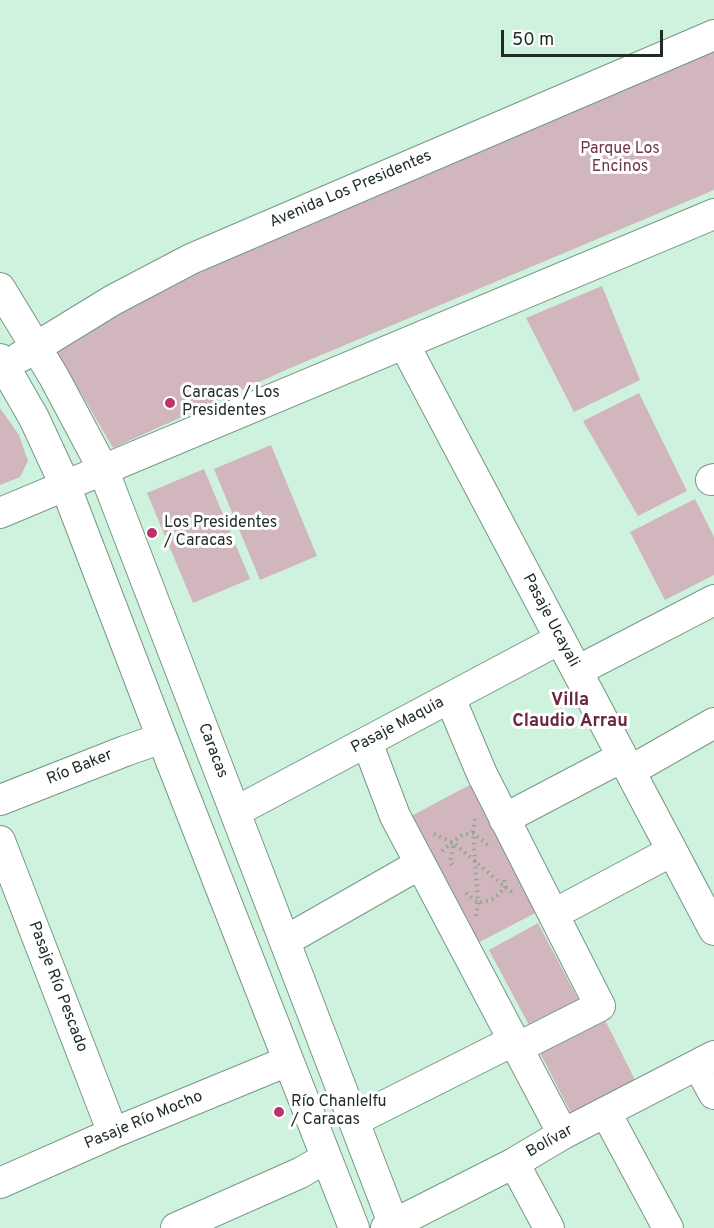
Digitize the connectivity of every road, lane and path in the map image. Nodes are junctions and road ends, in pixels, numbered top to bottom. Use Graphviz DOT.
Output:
graph roads {
  1 [pos="714,35"];
  2 [pos="711,222"];
  3 [pos="0,288"];
  4 [pos="404,344"];
  5 [pos="36,347"];
  6 [pos="2,365"];
  7 [pos="103,469"];
  8 [pos="65,485"];
  9 [pos="0,513"];
  10 [pos="714,600"];
  11 [pos="560,639"];
  12 [pos="577,671"];
  13 [pos="450,698"];
  14 [pos="714,723"];
  15 [pos="162,738"];
  16 [pos="367,742"];
  17 [pos="626,764"];
  18 [pos="482,774"];
  19 [pos="0,800"];
  20 [pos="235,812"];
  21 [pos="395,816"];
  22 [pos="504,819"];
  23 [pos="473,833"];
  24 [pos="0,840"];
  25 [pos="454,843"];
  26 [pos="491,847"];
  27 [pos="672,851"];
  28 [pos="475,861"];
  29 [pos="420,864"];
  30 [pos="455,871"];
  31 [pos="504,876"];
  32 [pos="505,887"];
  33 [pos="463,890"];
  34 [pos="478,903"];
  35 [pos="554,914"];
  36 [pos="714,930"];
  37 [pos="285,941"];
  38 [pos="468,955"];
  39 [pos="515,1045"];
  40 [pos="706,1060"];
  41 [pos="288,1062"];
  42 [pos="714,1094"];
  43 [pos="606,1113"];
  44 [pos="354,1122"];
  45 [pos="113,1133"];
  46 [pos="563,1134"];
  47 [pos="326,1158"];
  48 [pos="514,1163"];
  49 [pos="0,1183"];
  50 [pos="391,1226"];
  51 [pos="176,1228"];
  52 [pos="354,1228"];
  53 [pos="549,1228"];
  54 [pos="668,1228"];
  1 -- 5 [label="street, Avenida Los Presidentes"];
  2 -- 4 [label="street"];
  3 -- 5 [label="street, Caracas"];
  4 -- 7 [label="street"];
  4 -- 11 [label="street, Pasaje Ucayali"];
  5 -- 6 [label="street, Avenida Los Presidentes"];
  5 -- 7 [label="street, Caracas"];
  6 -- 8 [label="street"];
  7 -- 8 [label="street"];
  7 -- 20 [label="street, Caracas"];
  8 -- 9 [label="street"];
  8 -- 15 [label="street"];
  10 -- 12 [label="street"];
  11 -- 12 [label="street, Pasaje Ucayali"];
  11 -- 13 [label="street, Pasaje Maquia"];
  12 -- 17 [label="street, Pasaje Ucayali"];
  13 -- 16 [label="street, Pasaje Maquia"];
  13 -- 18 [label="street"];
  14 -- 17 [label="street"];
  15 -- 19 [label="street, Río Baker"];
  15 -- 41 [label="street"];
  16 -- 20 [label="street, Pasaje Maquia"];
  16 -- 21 [label="street"];
  17 -- 22 [label="street"];
  17 -- 27 [label="street, Pasaje Ucayali"];
  18 -- 22 [label="street"];
  18 -- 23 [label="path"];
  20 -- 37 [label="street, Caracas"];
  21 -- 25 [label="path"];
  21 -- 29 [label="street"];
  22 -- 35 [label="street"];
  23 -- 25 [label="path"];
  23 -- 26 [label="path"];
  23 -- 28 [label="path"];
  24 -- 45 [label="street, Pasaje Río Pescado"];
  25 -- 28 [label="path"];
  25 -- 30 [label="path"];
  27 -- 35 [label="street"];
  27 -- 36 [label="street, Pasaje Ucayali"];
  28 -- 32 [label="path"];
  28 -- 34 [label="path"];
  29 -- 37 [label="street"];
  29 -- 38 [label="street"];
  31 -- 32 [label="path"];
  32 -- 34 [label="path"];
  32 -- 35 [label="path"];
  33 -- 34 [label="path"];
  34 -- 38 [label="path"];
  35 -- 39 [label="street"];
  37 -- 44 [label="street, Caracas"];
  38 -- 39 [label="street"];
  39 -- 44 [label="street"];
  39 -- 46 [label="street"];
  40 -- 42 [label="street"];
  40 -- 43 [label="street, Bolívar"];
  41 -- 45 [label="street, Pasaje Río Mocho"];
  41 -- 47 [label="street"];
  43 -- 46 [label="street, Bolívar"];
  43 -- 54 [label="street"];
  44 -- 50 [label="street, Caracas"];
  45 -- 49 [label="street, Pasaje Río Mocho"];
  46 -- 48 [label="street, Bolívar"];
  47 -- 51 [label="street"];
  47 -- 52 [label="street"];
  48 -- 50 [label="street, Bolívar"];
  48 -- 53 [label="street"];
}
